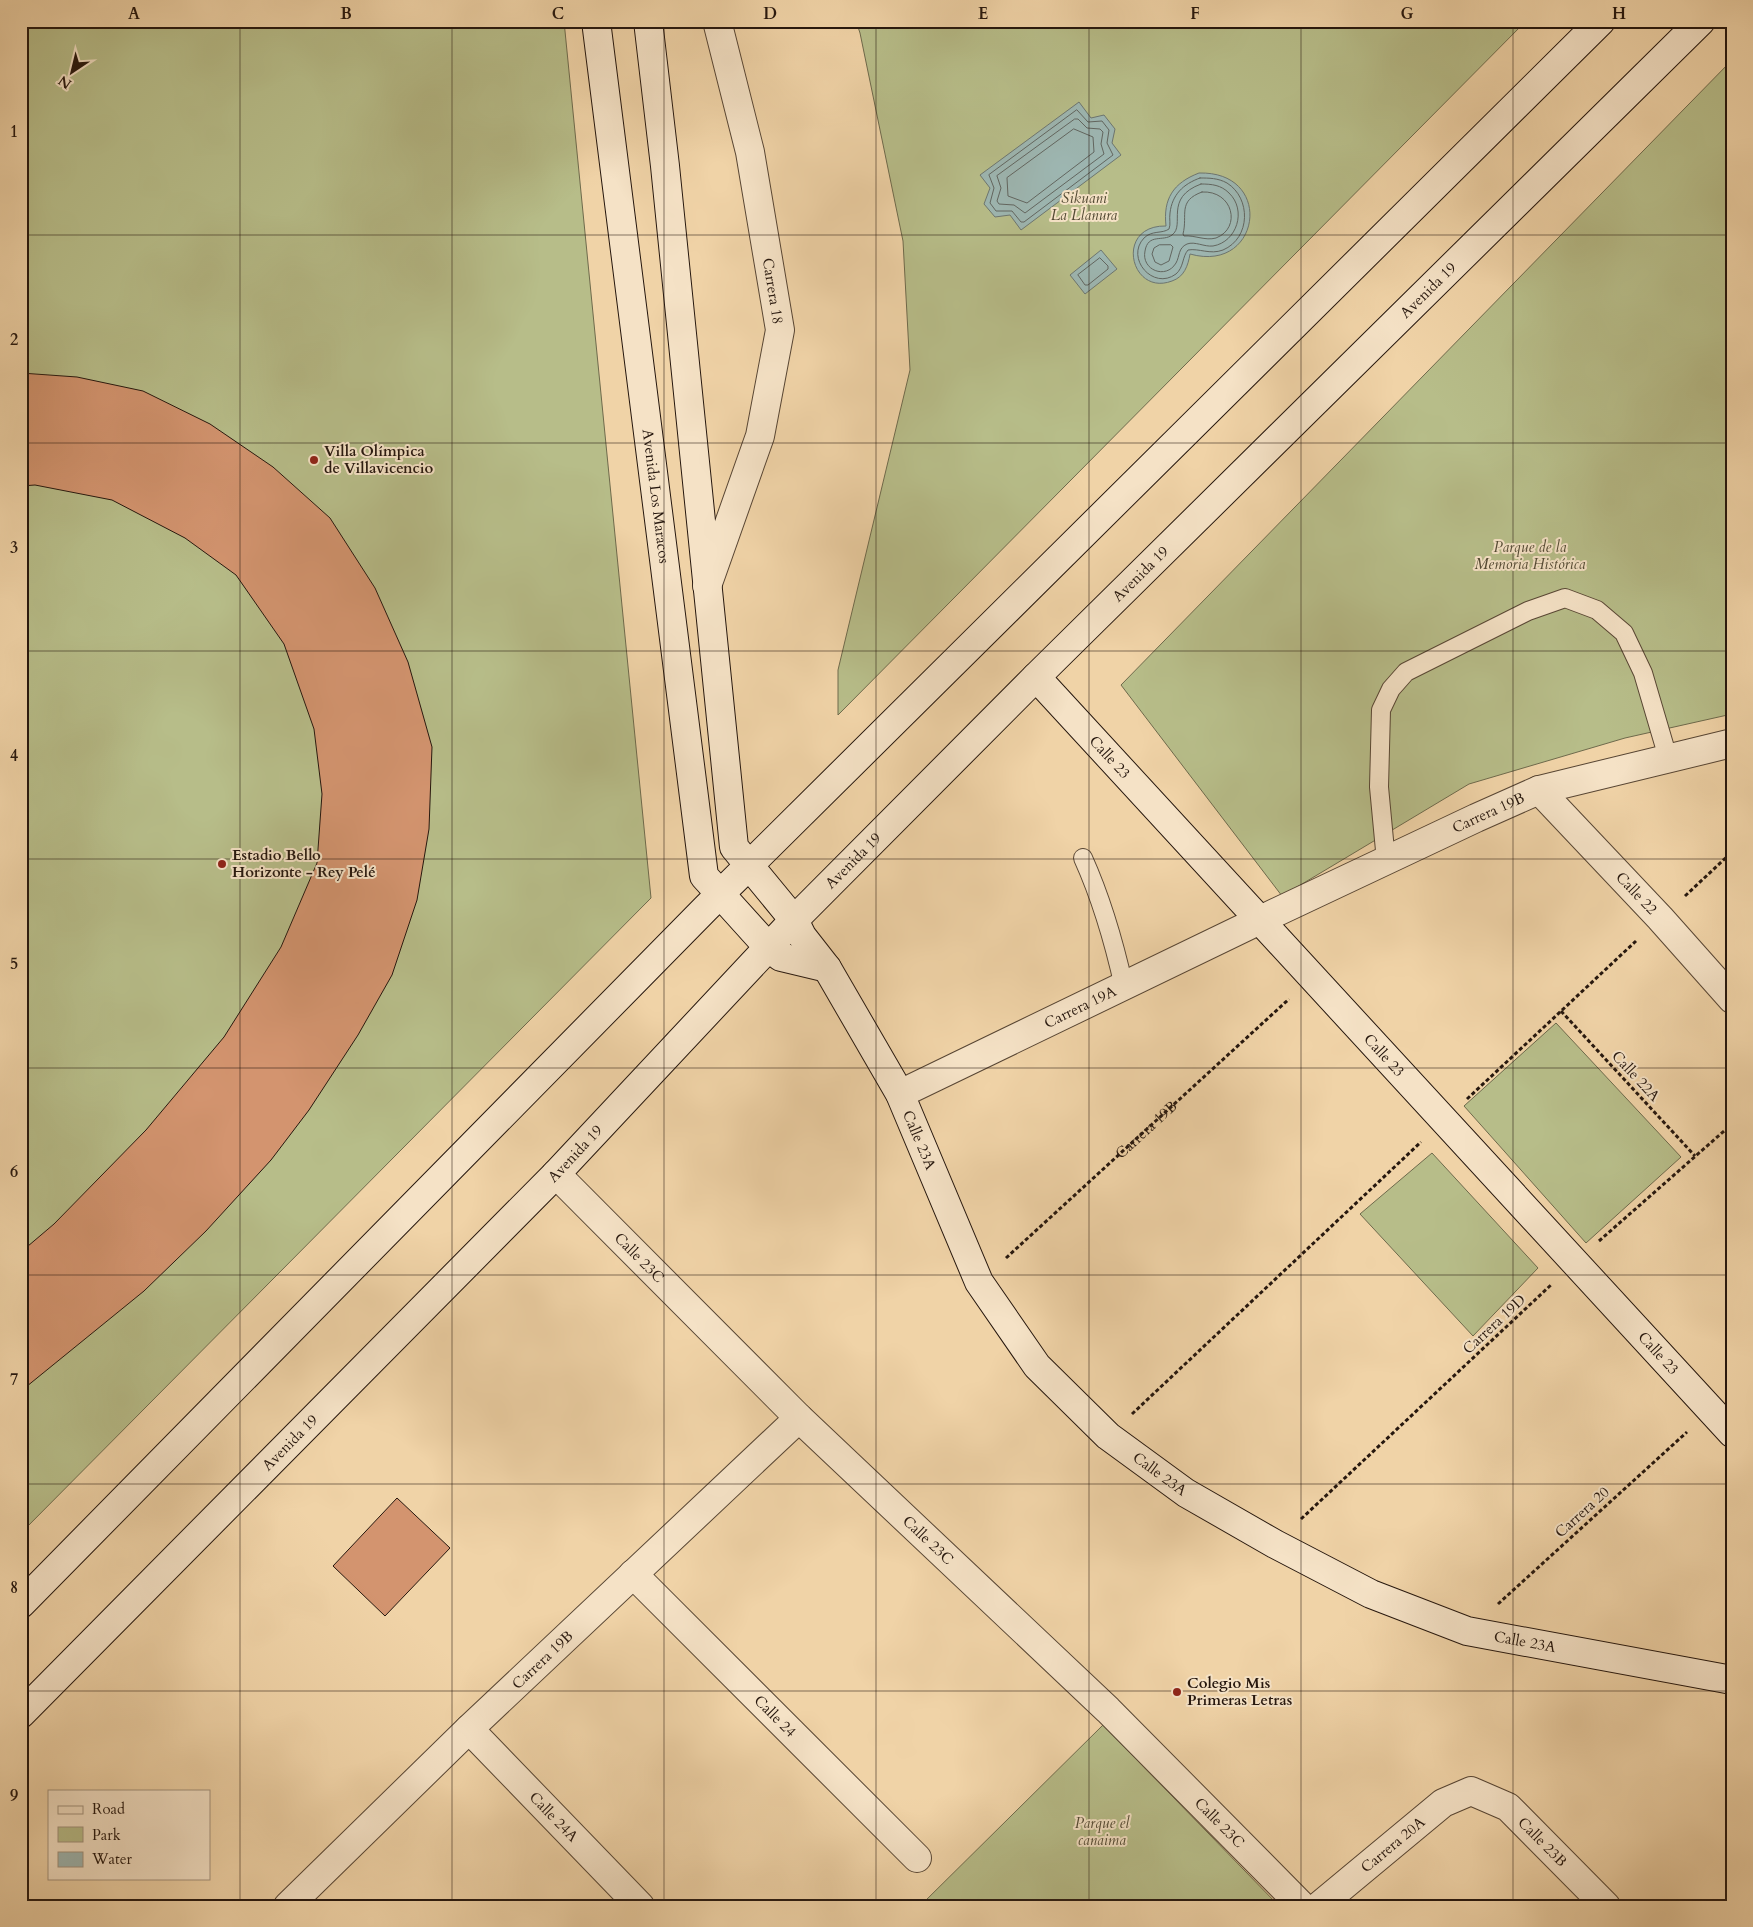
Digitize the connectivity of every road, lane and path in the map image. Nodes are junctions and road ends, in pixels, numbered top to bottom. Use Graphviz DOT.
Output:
graph roads {
  1 [pos="596,21"];
  2 [pos="648,21"];
  3 [pos="717,21"];
  4 [pos="1601,21"];
  5 [pos="1701,21"];
  6 [pos="707,586"];
  7 [pos="1036,677"];
  8 [pos="1732,743"];
  9 [pos="1668,758"];
  10 [pos="1539,790"];
  11 [pos="1083,858"];
  12 [pos="1386,860"];
  13 [pos="750,866"];
  14 [pos="720,894"];
  15 [pos="794,920"];
  16 [pos="1260,920"];
  17 [pos="769,948"];
  18 [pos="827,968"];
  19 [pos="1313,977"];
  20 [pos="1124,987"];
  21 [pos="1732,999"];
  22 [pos="1561,1011"];
  23 [pos="900,1094"];
  24 [pos="1732,1124"];
  25 [pos="1695,1156"];
  26 [pos="556,1174"];
  27 [pos="1575,1262"];
  28 [pos="979,1282"];
  29 [pos="1711,1410"];
  30 [pos="799,1418"];
  31 [pos="1732,1433"];
  32 [pos="1275,1544"];
  33 [pos="633,1574"];
  34 [pos="21,1604"];
  35 [pos="1468,1631"];
  36 [pos="1732,1680"];
  37 [pos="21,1714"];
  38 [pos="469,1729"];
  39 [pos="1471,1791"];
  40 [pos="917,1858"];
  41 [pos="288,1906"];
  42 [pos="640,1906"];
  43 [pos="1302,1906"];
  44 [pos="1319,1906"];
  45 [pos="1606,1906"];
  1 -- 14 [label="street, Avenida Los Maracos"];
  2 -- 6 [label="street"];
  3 -- 6 [label="street, Carrera 18"];
  4 -- 13 [label="street"];
  5 -- 7 [label="street, Avenida 19"];
  6 -- 13 [label="street"];
  7 -- 15 [label="street, Avenida 19"];
  7 -- 16 [label="street, Calle 23"];
  8 -- 9 [label="street, Carrera 19B"];
  9 -- 10 [label="street, Carrera 19B"];
  9 -- 12 [label="lane"];
  10 -- 12 [label="street, Carrera 19B"];
  10 -- 21 [label="street, Calle 22"];
  11 -- 20 [label="lane"];
  12 -- 16 [label="street, Carrera 19B"];
  13 -- 14 [label="street"];
  13 -- 15 [label="street"];
  14 -- 17 [label="street, Avenida Los Maracos"];
  14 -- 34 [label="street"];
  15 -- 17 [label="street, Avenida 19"];
  15 -- 18 [label="street, Calle 23A"];
  16 -- 19 [label="street, Calle 23"];
  16 -- 20 [label="street, Carrera 19A"];
  17 -- 18 [label="street"];
  17 -- 26 [label="street, Avenida 19"];
  18 -- 23 [label="street, Calle 23A"];
  19 -- 27 [label="street, Calle 23"];
  19 -- 28 [label="path, Carrera 19B"];
  20 -- 23 [label="street, Carrera 19A"];
  22 -- 25 [label="path, Calle 22A"];
  23 -- 28 [label="street, Calle 23A"];
  24 -- 25 [label="path, Carrera 19D"];
  25 -- 27 [label="path, Carrera 19D"];
  26 -- 30 [label="street, Calle 23C"];
  26 -- 37 [label="street, Avenida 19"];
  27 -- 29 [label="street, Calle 23"];
  27 -- 32 [label="path, Carrera 19D"];
  28 -- 32 [label="street, Calle 23A"];
  29 -- 31 [label="street, Calle 23"];
  29 -- 35 [label="path, Carrera 20"];
  30 -- 33 [label="street, Carrera 19B"];
  30 -- 43 [label="street, Calle 23C"];
  32 -- 35 [label="street, Calle 23A"];
  33 -- 38 [label="street, Carrera 19B"];
  33 -- 40 [label="street, Calle 24"];
  35 -- 36 [label="street, Calle 23A"];
  38 -- 41 [label="street, Carrera 19B"];
  38 -- 42 [label="street, Calle 24A"];
  39 -- 44 [label="street, Carrera 20A"];
  39 -- 45 [label="street, Calle 23B"];
}
